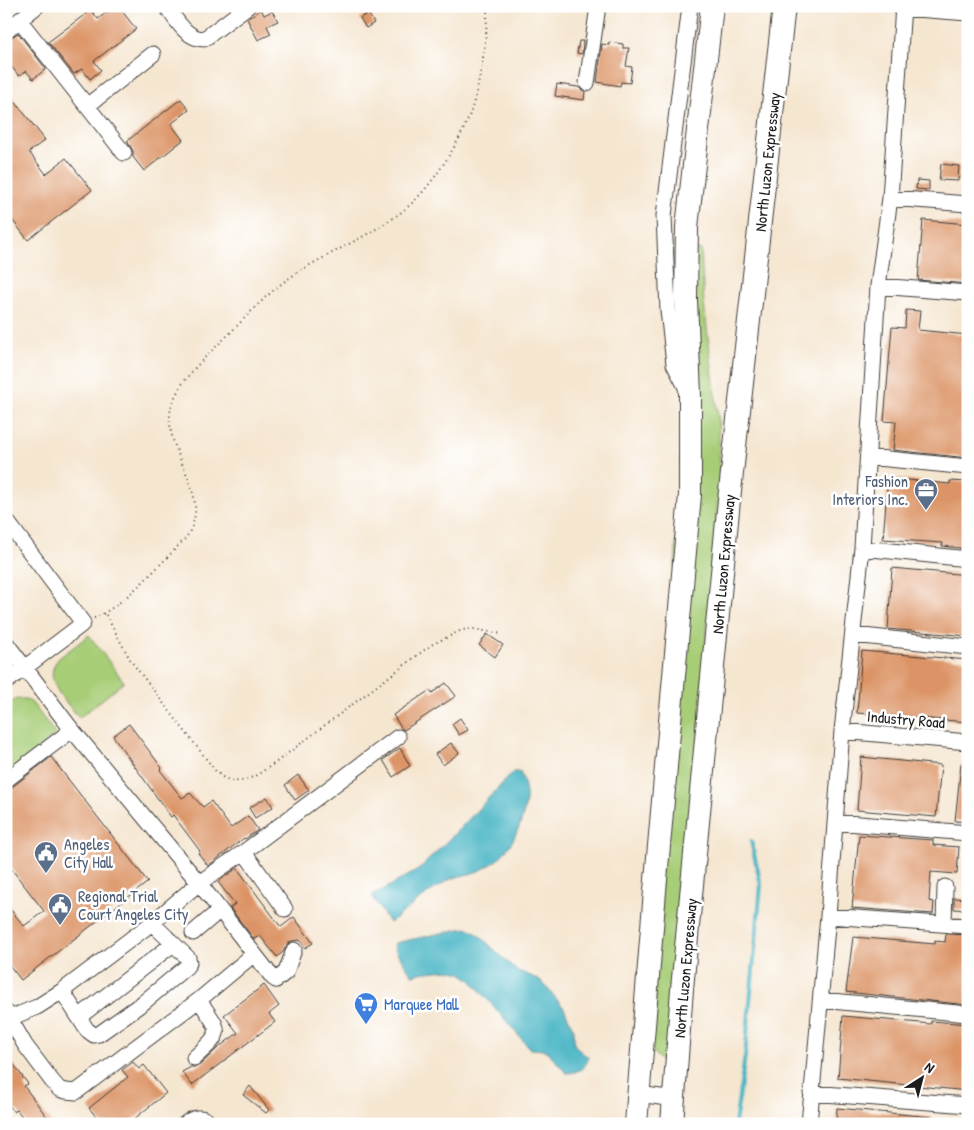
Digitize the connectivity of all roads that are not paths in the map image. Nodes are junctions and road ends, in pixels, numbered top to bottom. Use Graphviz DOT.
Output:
graph roads {
  1 [pos="166,6"];
  2 [pos="248,6"];
  3 [pos="598,6"];
  4 [pos="690,6"];
  5 [pos="712,6"];
  6 [pos="784,6"];
  7 [pos="903,7"];
  8 [pos="32,8"];
  9 [pos="968,13"];
  10 [pos="20,20"];
  11 [pos="6,32"];
  12 [pos="153,54"];
  13 [pos="587,84"];
  14 [pos="87,106"];
  15 [pos="124,152"];
  16 [pos="890,198"];
  17 [pos="968,204"];
  18 [pos="878,286"];
  19 [pos="968,293"];
  20 [pos="690,395"];
  21 [pos="868,457"];
  22 [pos="968,467"];
  23 [pos="6,520"];
  24 [pos="862,548"];
  25 [pos="968,559"];
  26 [pos="854,634"];
  27 [pos="6,643"];
  28 [pos="968,647"];
  29 [pos="25,668"];
  30 [pos="6,682"];
  31 [pos="70,728"];
  32 [pos="842,731"];
  33 [pos="398,737"];
  34 [pos="968,742"];
  35 [pos="6,780"];
  36 [pos="835,822"];
  37 [pos="968,833"];
  38 [pos="244,852"];
  39 [pos="199,883"];
  40 [pos="945,887"];
  41 [pos="286,909"];
  42 [pos="220,910"];
  43 [pos="828,916"];
  44 [pos="152,922"];
  45 [pos="944,924"];
  46 [pos="968,926"];
  47 [pos="193,933"];
  48 [pos="173,944"];
  49 [pos="294,950"];
  50 [pos="254,954"];
  51 [pos="62,991"];
  52 [pos="199,1000"];
  53 [pos="821,1000"];
  54 [pos="968,1014"];
  55 [pos="8,1016"];
  56 [pos="79,1017"];
  57 [pos="194,1058"];
  58 [pos="811,1093"];
  59 [pos="639,1094"];
  60 [pos="674,1099"];
  61 [pos="968,1105"];
  62 [pos="185,1124"];
  63 [pos="210,1124"];
  64 [pos="636,1124"];
  65 [pos="672,1124"];
  66 [pos="809,1124"];
  1 -- 2 [label="street"];
  3 -- 13 [label="street"];
  4 -- 20 [label="street"];
  5 -- 20 [label="highway"];
  6 -- 60 [label="highway, North Luzon Expressway"];
  7 -- 9 [label="street"];
  7 -- 16 [label="street"];
  8 -- 10 [label="street"];
  10 -- 11 [label="street"];
  10 -- 14 [label="street"];
  12 -- 14 [label="street"];
  14 -- 15 [label="street"];
  16 -- 17 [label="street"];
  16 -- 18 [label="street"];
  18 -- 19 [label="street"];
  18 -- 21 [label="street"];
  20 -- 59 [label="highway"];
  21 -- 22 [label="street"];
  21 -- 24 [label="street"];
  23 -- 29 [label="street"];
  24 -- 25 [label="street"];
  24 -- 26 [label="street"];
  26 -- 28 [label="street"];
  26 -- 32 [label="street"];
  27 -- 29 [label="street"];
  29 -- 30 [label="street"];
  29 -- 31 [label="street"];
  31 -- 35 [label="street"];
  31 -- 39 [label="street"];
  32 -- 34 [label="street, Industry Road"];
  32 -- 36 [label="street"];
  33 -- 38 [label="street"];
  36 -- 37 [label="street"];
  36 -- 43 [label="street"];
  38 -- 39 [label="street"];
  38 -- 41 [label="street"];
  39 -- 42 [label="street"];
  39 -- 44 [label="street"];
  40 -- 45 [label="street"];
  42 -- 47 [label="street"];
  42 -- 50 [label="street"];
  43 -- 45 [label="street"];
  43 -- 53 [label="street"];
  44 -- 48 [label="street"];
  44 -- 51 [label="street"];
  45 -- 46 [label="street"];
  48 -- 56 [label="street"];
  48 -- 56 [label="street"];
  49 -- 50 [label="street"];
  50 -- 52 [label="street"];
  51 -- 55 [label="street"];
  51 -- 56 [label="street"];
  52 -- 55 [label="street"];
  52 -- 57 [label="street"];
  53 -- 54 [label="street"];
  53 -- 58 [label="street"];
  58 -- 61 [label="street"];
  58 -- 66 [label="street"];
  59 -- 60 [label="street"];
  59 -- 64 [label="highway"];
  60 -- 65 [label="highway, North Luzon Expressway"];
  62 -- 63 [label="street"];
}
